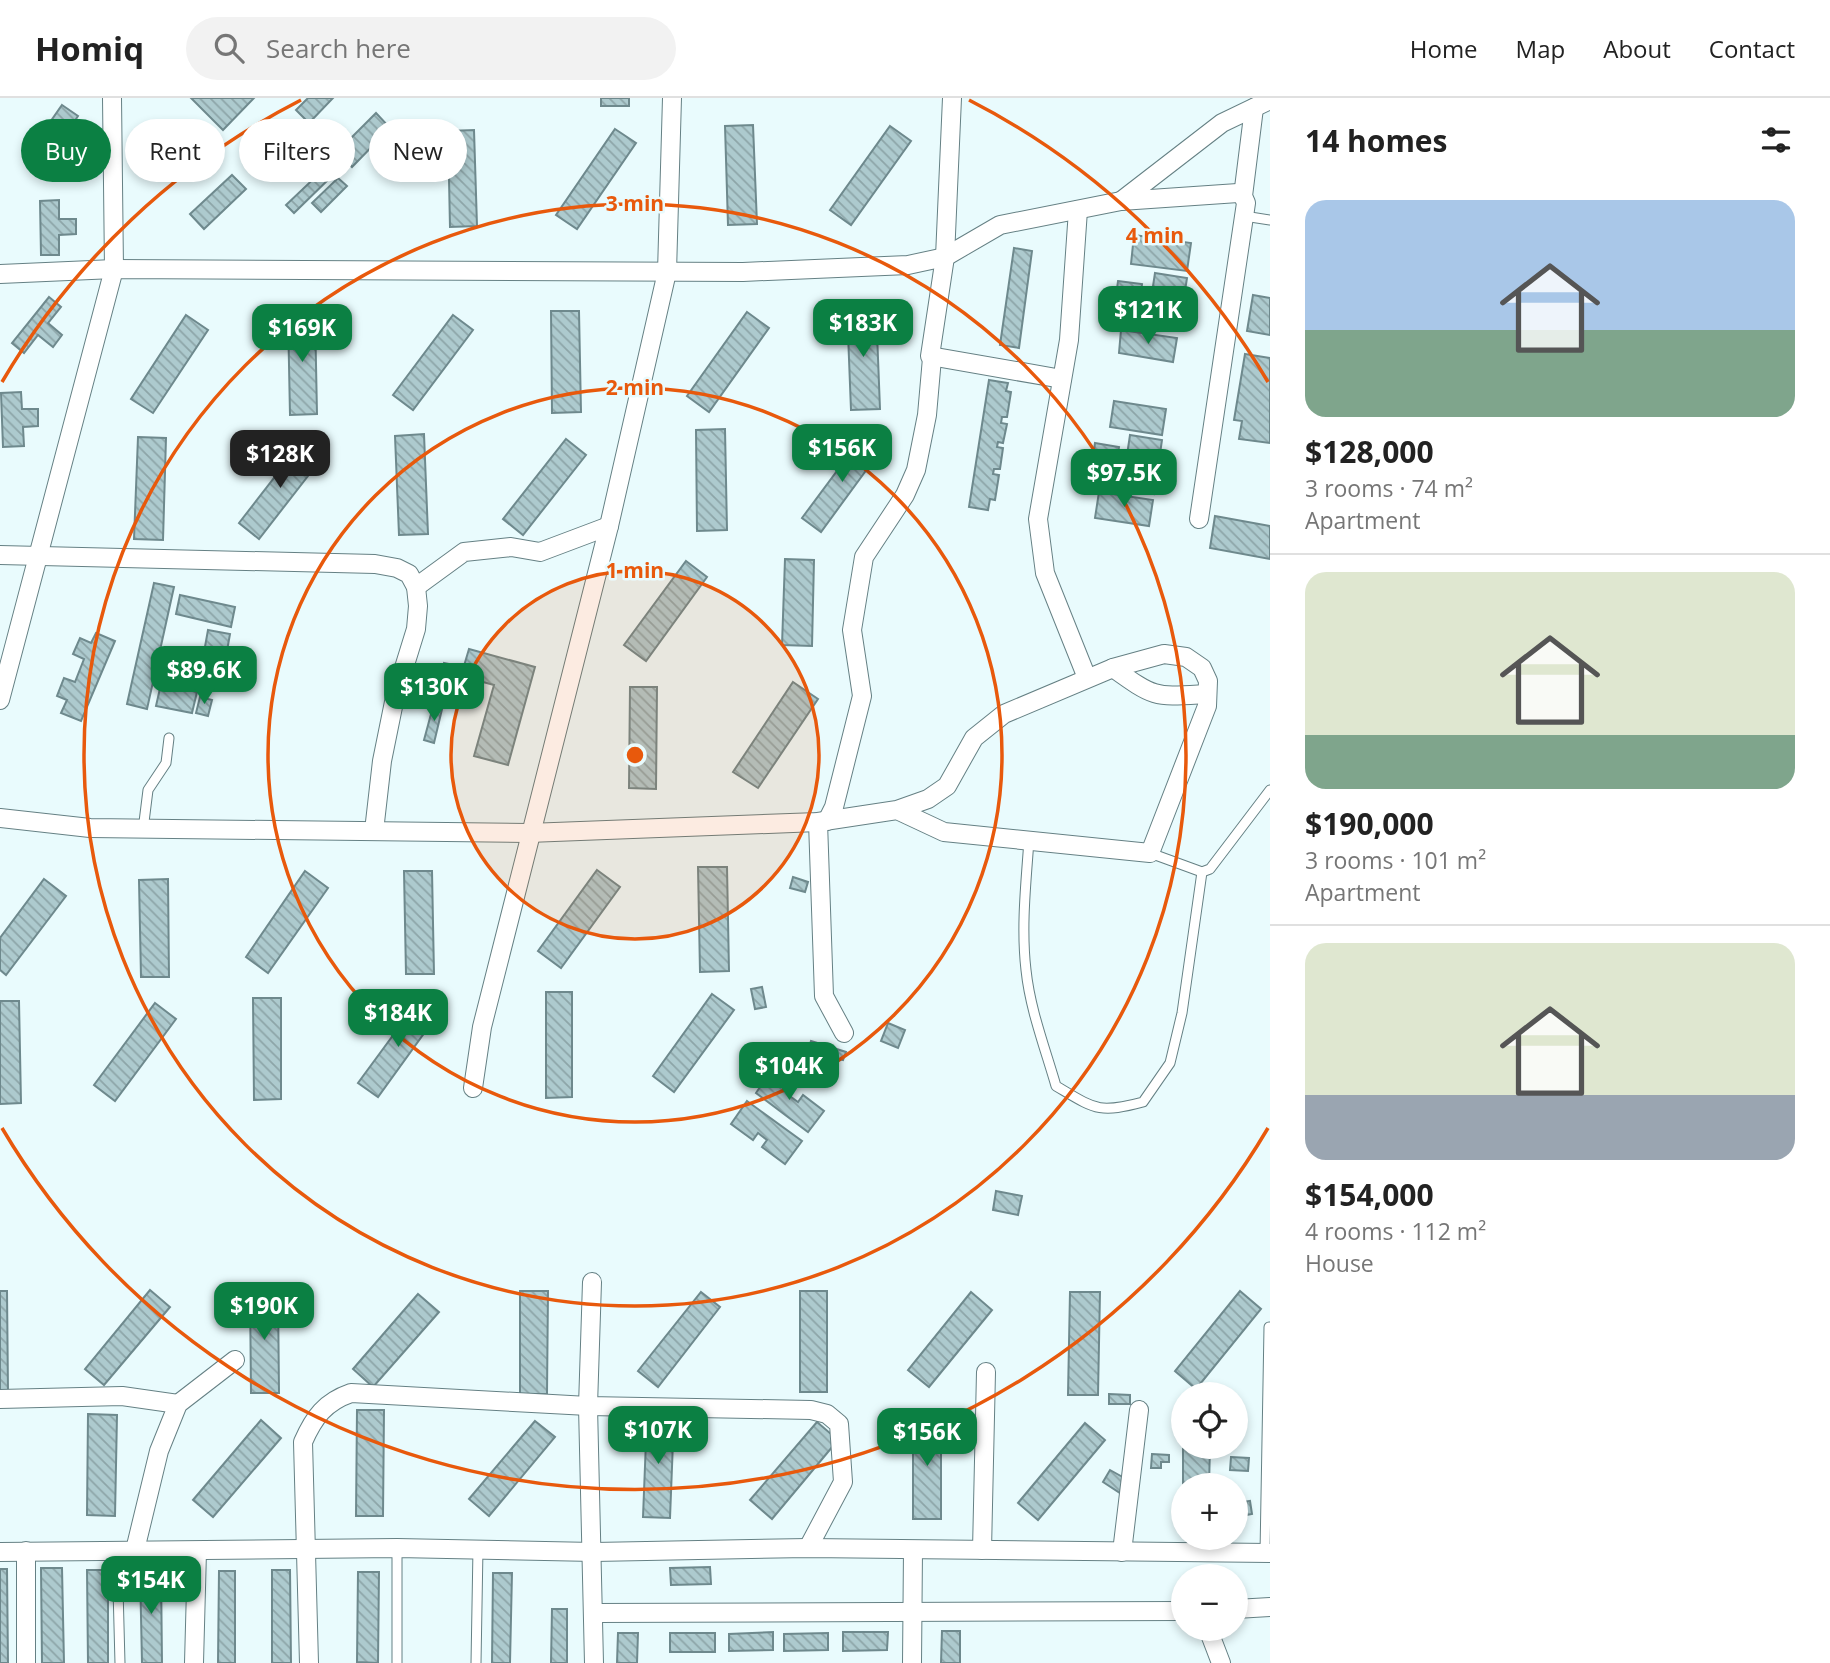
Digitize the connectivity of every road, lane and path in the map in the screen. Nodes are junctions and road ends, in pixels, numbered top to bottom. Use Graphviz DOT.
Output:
graph roads {
  1 [pos="112,98"];
  2 [pos="672,98"];
  3 [pos="952,98"];
  4 [pos="1262,104"];
  5 [pos="1243,196"];
  6 [pos="1121,201"];
  7 [pos="1078,210"];
  8 [pos="1244,216"];
  9 [pos="1270,220"];
  10 [pos="945,257"];
  11 [pos="114,269"];
  12 [pos="667,272"];
  13 [pos="0,274"];
  14 [pos="932,358"];
  15 [pos="1062,379"];
  16 [pos="1199,519"];
  17 [pos="609,526"];
  18 [pos="0,555"];
  19 [pos="37,555"];
  20 [pos="416,587"];
  21 [pos="1112,668"];
  22 [pos="1087,678"];
  23 [pos="1207,694"];
  24 [pos="0,700"];
  25 [pos="169,738"];
  26 [pos="1270,790"];
  27 [pos="897,810"];
  28 [pos="0,818"];
  29 [pos="823,822"];
  30 [pos="142,830"];
  31 [pos="374,831"];
  32 [pos="528,833"];
  33 [pos="1029,840"];
  34 [pos="1150,853"];
  35 [pos="1202,872"];
  36 [pos="844,1033"];
  37 [pos="473,1088"];
  38 [pos="592,1282"];
  39 [pos="1269,1326"];
  40 [pos="235,1360"];
  41 [pos="986,1372"];
  42 [pos="0,1399"];
  43 [pos="178,1404"];
  44 [pos="588,1406"];
  45 [pos="1139,1410"];
  46 [pos="397,1548"];
  47 [pos="478,1548"];
  48 [pos="808,1548"];
  49 [pos="126,1550"];
  50 [pos="913,1550"];
  51 [pos="982,1550"];
  52 [pos="26,1551"];
  53 [pos="197,1551"];
  54 [pos="304,1551"];
  55 [pos="0,1552"];
  56 [pos="593,1552"];
  57 [pos="1122,1552"];
  58 [pos="1268,1553"];
  59 [pos="1270,1607"];
  60 [pos="1248,1608"];
  61 [pos="1171,1611"];
  62 [pos="913,1612"];
  63 [pos="595,1613"];
  64 [pos="1213,1641"];
  65 [pos="26,1663"];
  66 [pos="120,1663"];
  67 [pos="194,1663"];
  68 [pos="309,1663"];
  69 [pos="397,1663"];
  70 [pos="476,1663"];
  71 [pos="594,1663"];
  72 [pos="912,1663"];
  73 [pos="1221,1663"];
  1 -- 11 [label="street"];
  2 -- 12 [label="street"];
  3 -- 10 [label="street"];
  4 -- 5 [label="street"];
  4 -- 6 [label="street"];
  5 -- 6 [label="street"];
  5 -- 8 [label="street"];
  6 -- 7 [label="street"];
  7 -- 10 [label="street"];
  7 -- 15 [label="street"];
  8 -- 9 [label="lane"];
  8 -- 16 [label="street"];
  10 -- 12 [label="street"];
  10 -- 14 [label="street"];
  11 -- 12 [label="street"];
  11 -- 13 [label="street"];
  11 -- 19 [label="street"];
  12 -- 17 [label="street"];
  14 -- 15 [label="street"];
  14 -- 29 [label="street"];
  15 -- 22 [label="street"];
  17 -- 20 [label="street"];
  17 -- 32 [label="street"];
  18 -- 19 [label="street"];
  19 -- 20 [label="street"];
  19 -- 24 [label="street"];
  20 -- 31 [label="street"];
  21 -- 22 [label="street"];
  21 -- 23 [label="street"];
  21 -- 23 [label="street"];
  22 -- 27 [label="street"];
  23 -- 34 [label="street"];
  25 -- 30 [label="lane"];
  26 -- 35 [label="lane"];
  27 -- 29 [label="street"];
  27 -- 33 [label="street"];
  28 -- 30 [label="street"];
  29 -- 32 [label="street"];
  29 -- 36 [label="street"];
  30 -- 31 [label="street"];
  31 -- 32 [label="street"];
  32 -- 37 [label="street"];
  33 -- 34 [label="street"];
  33 -- 35 [label="lane"];
  34 -- 35 [label="lane"];
  38 -- 44 [label="street"];
  39 -- 58 [label="lane"];
  40 -- 43 [label="street"];
  41 -- 51 [label="street"];
  42 -- 43 [label="street"];
  43 -- 49 [label="street"];
  44 -- 48 [label="street"];
  44 -- 54 [label="street"];
  44 -- 56 [label="street"];
  45 -- 57 [label="street"];
  46 -- 47 [label="street"];
  46 -- 54 [label="street"];
  46 -- 69 [label="lane"];
  47 -- 56 [label="street"];
  47 -- 70 [label="lane"];
  48 -- 50 [label="street"];
  48 -- 56 [label="street"];
  49 -- 52 [label="street"];
  49 -- 53 [label="street"];
  49 -- 66 [label="lane"];
  50 -- 51 [label="street"];
  50 -- 62 [label="street"];
  51 -- 57 [label="street"];
  52 -- 55 [label="street"];
  52 -- 65 [label="street"];
  53 -- 54 [label="street"];
  53 -- 67 [label="street"];
  54 -- 68 [label="street"];
  56 -- 63 [label="street"];
  57 -- 58 [label="street"];
  59 -- 60 [label="street"];
  61 -- 62 [label="street"];
  62 -- 63 [label="street"];
  62 -- 72 [label="street"];
  63 -- 71 [label="street"];
  64 -- 73 [label="street"];
}
